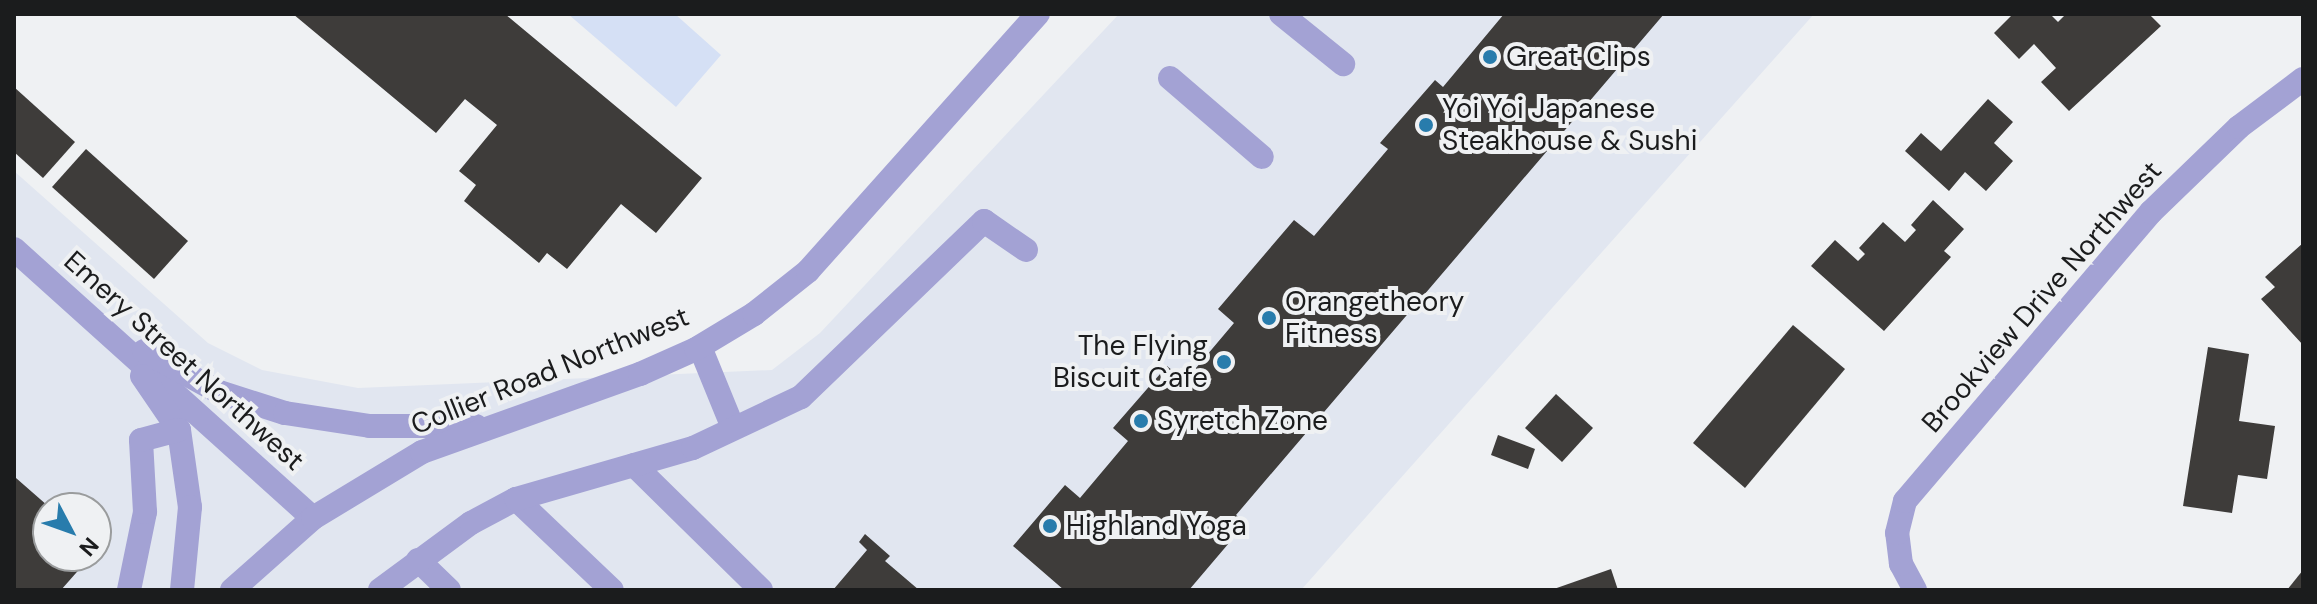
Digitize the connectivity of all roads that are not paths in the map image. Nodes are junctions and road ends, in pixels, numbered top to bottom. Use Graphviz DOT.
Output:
graph roads {
  1 [pos="1038,14"];
  2 [pos="1281,14"];
  3 [pos="1343,64"];
  4 [pos="1170,78"];
  5 [pos="2303,79"];
  6 [pos="1262,157"];
  7 [pos="14,249"];
  8 [pos="1026,250"];
  9 [pos="109,333"];
  10 [pos="700,347"];
  11 [pos="491,426"];
  12 [pos="733,428"];
  13 [pos="179,430"];
  14 [pos="634,465"];
  15 [pos="516,499"];
  16 [pos="313,518"];
  17 [pos="418,560"];
  18 [pos="129,590"];
  19 [pos="182,590"];
  20 [pos="232,590"];
  21 [pos="380,590"];
  22 [pos="449,590"];
  23 [pos="612,590"];
  24 [pos="761,590"];
  25 [pos="1915,590"];
  1 -- 10 [label="street, Collier Road Northwest"];
  2 -- 3 [label="street"];
  4 -- 6 [label="street"];
  5 -- 25 [label="street, Brookview Drive Northwest"];
  7 -- 9 [label="street, Emery Street Northwest"];
  8 -- 12 [label="street"];
  9 -- 11 [label="street"];
  9 -- 13 [label="street"];
  9 -- 16 [label="street, Emery Street Northwest"];
  10 -- 11 [label="street, Collier Road Northwest"];
  10 -- 12 [label="street"];
  11 -- 16 [label="street, Collier Road Northwest"];
  12 -- 14 [label="street"];
  13 -- 18 [label="street"];
  13 -- 19 [label="street"];
  14 -- 15 [label="street"];
  14 -- 24 [label="street"];
  15 -- 17 [label="street"];
  15 -- 23 [label="street"];
  16 -- 20 [label="street, Collier Road Northwest"];
  17 -- 21 [label="street"];
  17 -- 22 [label="street"];
}
